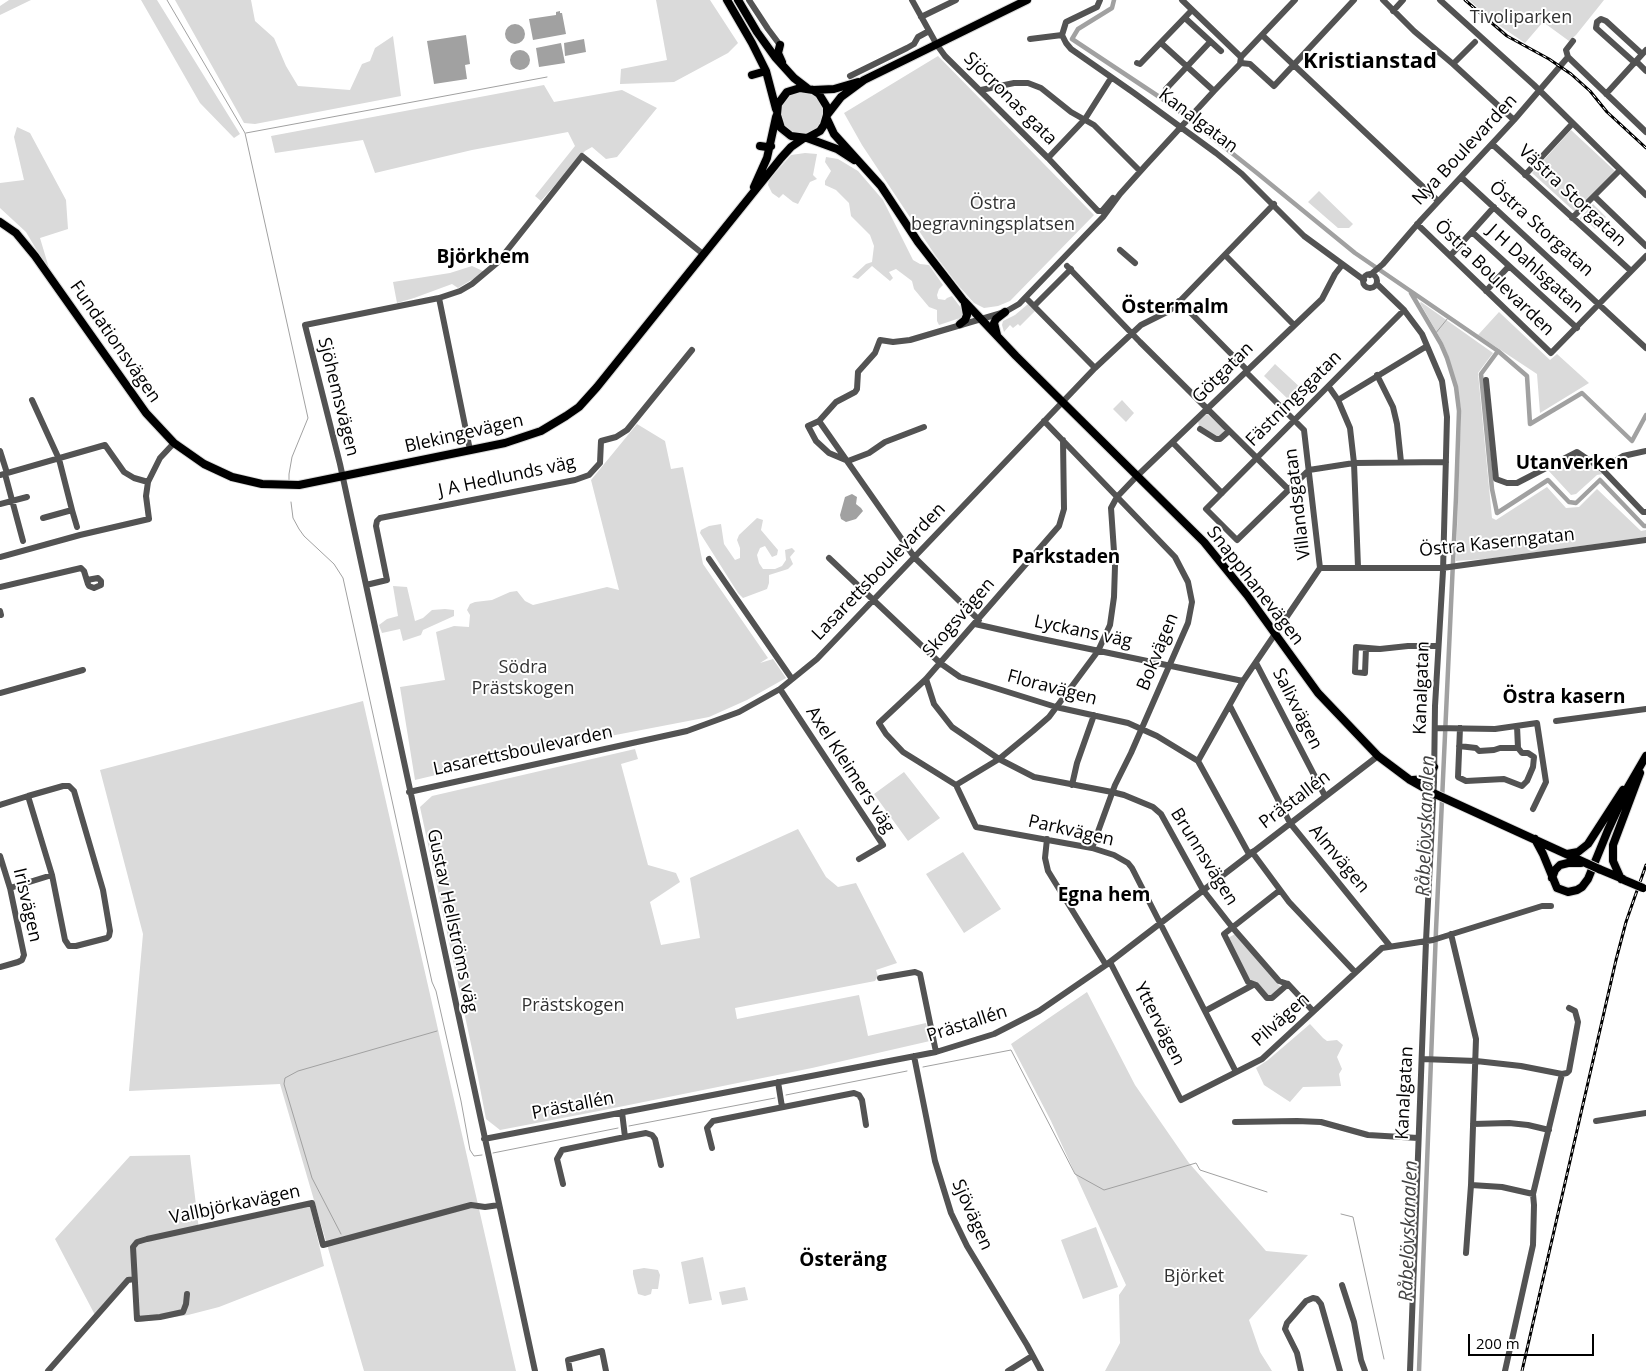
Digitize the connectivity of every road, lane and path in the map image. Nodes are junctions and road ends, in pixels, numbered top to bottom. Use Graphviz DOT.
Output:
graph roads {
  1 [pos="727,0"];
  2 [pos="738,0"];
  3 [pos="749,0"];
  4 [pos="912,0"];
  5 [pos="956,0"];
  6 [pos="1027,0"];
  7 [pos="1100,0"];
  8 [pos="1182,0"];
  9 [pos="1295,0"];
  10 [pos="1354,0"];
  11 [pos="1383,0"];
  12 [pos="1403,0"];
  13 [pos="1440,0"];
  14 [pos="1192,10"];
  15 [pos="1393,11"];
  16 [pos="921,17"];
  17 [pos="1185,18"];
  18 [pos="928,30"];
  19 [pos="1062,34"];
  20 [pos="1262,35"];
  21 [pos="1030,39"];
  22 [pos="1573,41"];
  23 [pos="1210,42"];
  24 [pos="1475,42"];
  25 [pos="1161,43"];
  26 [pos="780,44"];
  27 [pos="937,45"];
  28 [pos="1221,51"];
  29 [pos="1644,52"];
  30 [pos="1568,57"];
  31 [pos="1241,60"];
  32 [pos="1635,62"];
  33 [pos="1136,63"];
  34 [pos="1453,64"];
  35 [pos="1294,65"];
  36 [pos="1186,67"];
  37 [pos="786,70"];
  38 [pos="1646,70"];
  39 [pos="766,71"];
  40 [pos="752,75"];
  41 [pos="850,76"];
  42 [pos="1111,78"];
  43 [pos="864,80"];
  44 [pos="846,85"];
  45 [pos="810,89"];
  46 [pos="1166,89"];
  47 [pos="981,90"];
  48 [pos="1214,90"];
  49 [pos="1540,91"];
  50 [pos="1606,94"];
  51 [pos="776,113"];
  52 [pos="827,117"];
  53 [pos="1085,119"];
  54 [pos="1514,120"];
  55 [pos="1572,124"];
  56 [pos="1181,127"];
  57 [pos="1646,132"];
  58 [pos="805,138"];
  59 [pos="1492,144"];
  60 [pos="760,146"];
  61 [pos="771,146"];
  62 [pos="1048,158"];
  63 [pos="867,169"];
  64 [pos="1138,169"];
  65 [pos="1620,170"];
  66 [pos="1525,175"];
  67 [pos="1461,177"];
  68 [pos="1594,196"];
  69 [pos="1646,196"];
  70 [pos="748,198"];
  71 [pos="1438,202"];
  72 [pos="1274,204"];
  73 [pos="1494,207"];
  74 [pos="1572,218"];
  75 [pos="0,222"];
  76 [pos="1417,224"];
  77 [pos="0,227"];
  78 [pos="1472,232"];
  79 [pos="1646,246"];
  80 [pos="1120,250"];
  81 [pos="703,254"];
  82 [pos="1225,255"];
  83 [pos="35,256"];
  84 [pos="1450,256"];
  85 [pos="1646,256"];
  86 [pos="1135,263"];
  87 [pos="1342,265"];
  88 [pos="1509,266"];
  89 [pos="1631,271"];
  90 [pos="1372,278"];
  91 [pos="1486,291"];
  92 [pos="439,298"];
  93 [pos="1026,298"];
  94 [pos="963,300"];
  95 [pos="1180,302"];
  96 [pos="1601,304"];
  97 [pos="1034,306"];
  98 [pos="1404,310"];
  99 [pos="1005,312"];
  100 [pos="981,319"];
  101 [pos="960,324"];
  102 [pos="1294,325"];
  103 [pos="1578,328"];
  104 [pos="1132,332"];
  105 [pos="998,337"];
  106 [pos="1427,346"];
  107 [pos="1646,348"];
  108 [pos="692,350"];
  109 [pos="1095,368"];
  110 [pos="1246,370"];
  111 [pos="1377,375"];
  112 [pos="1486,380"];
  113 [pos="1329,387"];
  114 [pos="32,400"];
  115 [pos="1338,400"];
  116 [pos="1063,402"];
  117 [pos="1207,410"];
  118 [pos="1295,420"];
  119 [pos="819,421"];
  120 [pos="1044,421"];
  121 [pos="924,427"];
  122 [pos="1200,429"];
  123 [pos="1229,431"];
  124 [pos="1063,440"];
  125 [pos="1173,442"];
  126 [pos="174,443"];
  127 [pos="470,450"];
  128 [pos="0,451"];
  129 [pos="1646,451"];
  130 [pos="59,459"];
  131 [pos="1256,459"];
  132 [pos="848,461"];
  133 [pos="1401,462"];
  134 [pos="1446,462"];
  135 [pos="1354,463"];
  136 [pos="1602,469"];
  137 [pos="1309,470"];
  138 [pos="4,474"];
  139 [pos="342,476"];
  140 [pos="1137,476"];
  141 [pos="148,482"];
  142 [pos="1288,489"];
  143 [pos="1222,493"];
  144 [pos="27,497"];
  145 [pos="1117,497"];
  146 [pos="12,501"];
  147 [pos="0,504"];
  148 [pos="72,510"];
  149 [pos="1646,512"];
  150 [pos="42,518"];
  151 [pos="77,527"];
  152 [pos="1646,540"];
  153 [pos="23,541"];
  154 [pos="0,555"];
  155 [pos="829,558"];
  156 [pos="914,558"];
  157 [pos="709,560"];
  158 [pos="1358,567"];
  159 [pos="1450,567"];
  160 [pos="1320,568"];
  161 [pos="87,580"];
  162 [pos="366,585"];
  163 [pos="0,587"];
  164 [pos="873,600"];
  165 [pos="977,622"];
  166 [pos="1276,634"];
  167 [pos="1438,646"];
  168 [pos="1366,648"];
  169 [pos="1098,651"];
  170 [pos="1256,663"];
  171 [pos="940,664"];
  172 [pos="1170,666"];
  173 [pos="83,670"];
  174 [pos="926,679"];
  175 [pos="792,680"];
  176 [pos="1243,681"];
  177 [pos="780,688"];
  178 [pos="0,694"];
  179 [pos="1230,706"];
  180 [pos="1056,707"];
  181 [pos="1646,709"];
  182 [pos="1094,715"];
  183 [pos="1556,721"];
  184 [pos="1517,726"];
  185 [pos="1142,728"];
  186 [pos="1442,728"];
  187 [pos="1460,728"];
  188 [pos="1459,746"];
  189 [pos="1518,748"];
  190 [pos="1378,756"];
  191 [pos="1646,757"];
  192 [pos="999,759"];
  193 [pos="1198,761"];
  194 [pos="1434,767"];
  195 [pos="1410,780"];
  196 [pos="956,785"];
  197 [pos="1072,785"];
  198 [pos="1631,789"];
  199 [pos="409,792"];
  200 [pos="1112,792"];
  201 [pos="1433,793"];
  202 [pos="28,796"];
  203 [pos="1325,796"];
  204 [pos="0,805"];
  205 [pos="1533,809"];
  206 [pos="1290,823"];
  207 [pos="1535,839"];
  208 [pos="1047,840"];
  209 [pos="1092,848"];
  210 [pos="1251,853"];
  211 [pos="1567,854"];
  212 [pos="0,856"];
  213 [pos="859,859"];
  214 [pos="1588,864"];
  215 [pos="52,875"];
  216 [pos="1552,878"];
  217 [pos="1623,879"];
  218 [pos="10,888"];
  219 [pos="1645,889"];
  220 [pos="1203,890"];
  221 [pos="1280,890"];
  222 [pos="1551,906"];
  223 [pos="1160,923"];
  224 [pos="1232,927"];
  225 [pos="1451,934"];
  226 [pos="1426,941"];
  227 [pos="1390,946"];
  228 [pos="1108,963"];
  229 [pos="0,967"];
  230 [pos="1355,972"];
  231 [pos="880,978"];
  232 [pos="1288,984"];
  233 [pos="1253,985"];
  234 [pos="1570,1008"];
  235 [pos="1205,1011"];
  236 [pos="1313,1012"];
  237 [pos="936,1052"];
  238 [pos="914,1056"];
  239 [pos="1429,1060"];
  240 [pos="1476,1061"];
  241 [pos="1236,1072"];
  242 [pos="1562,1074"];
  243 [pos="778,1082"];
  244 [pos="1181,1100"];
  245 [pos="782,1106"];
  246 [pos="622,1112"];
  247 [pos="1646,1112"];
  248 [pos="1596,1120"];
  249 [pos="1235,1122"];
  250 [pos="1473,1124"];
  251 [pos="866,1125"];
  252 [pos="1549,1130"];
  253 [pos="625,1137"];
  254 [pos="1418,1138"];
  255 [pos="484,1139"];
  256 [pos="712,1148"];
  257 [pos="660,1165"];
  258 [pos="563,1184"];
  259 [pos="1471,1185"];
  260 [pos="1533,1194"];
  261 [pos="499,1205"];
  262 [pos="1466,1253"];
  263 [pos="134,1279"];
  264 [pos="1342,1285"];
  265 [pos="187,1294"];
  266 [pos="1032,1356"];
  267 [pos="48,1371"];
  268 [pos="535,1371"];
  269 [pos="570,1371"];
  270 [pos="606,1371"];
  271 [pos="1008,1371"];
  272 [pos="1041,1371"];
  273 [pos="1301,1371"];
  274 [pos="1340,1371"];
  275 [pos="1365,1371"];
  276 [pos="1410,1371"];
  277 [pos="1505,1371"];
  1 -- 39 [label="main road"];
  2 -- 37 [label="main road"];
  3 -- 26 [label="street"];
  4 -- 16 [label="street, Sjöcronas gata"];
  5 -- 16 [label="street"];
  6 -- 27 [label="main road"];
  7 -- 19 [label="street"];
  8 -- 14 [label="street"];
  9 -- 20 [label="street"];
  10 -- 35 [label="street"];
  11 -- 15 [label="street"];
  12 -- 15 [label="street"];
  13 -- 49 [label="street"];
  14 -- 17 [label="street"];
  14 -- 31 [label="street"];
  15 -- 34 [label="street"];
  16 -- 18 [label="street, Sjöcronas gata"];
  17 -- 23 [label="street"];
  17 -- 25 [label="street"];
  18 -- 27 [label="street, Sjöcronas gata"];
  18 -- 41 [label="street"];
  19 -- 21 [label="street"];
  19 -- 42 [label="street, Kanalgatan"];
  20 -- 31 [label="street"];
  20 -- 35 [label="street"];
  22 -- 30 [label="street"];
  23 -- 28 [label="street"];
  23 -- 36 [label="street"];
  24 -- 34 [label="street"];
  25 -- 33 [label="street"];
  25 -- 36 [label="street"];
  26 -- 37 [label="main road"];
  27 -- 43 [label="main road"];
  27 -- 47 [label="street, Sjöcronas gata"];
  29 -- 32 [label="street"];
  29 -- 32 [label="street"];
  30 -- 49 [label="street, Nya Boulevarden"];
  30 -- 50 [label="street"];
  31 -- 35 [label="street"];
  31 -- 48 [label="street"];
  32 -- 38 [label="street"];
  32 -- 50 [label="street"];
  34 -- 54 [label="street"];
  35 -- 71 [label="street"];
  36 -- 46 [label="street"];
  36 -- 48 [label="street"];
  37 -- 45 [label="main road"];
  39 -- 40 [label="main road"];
  39 -- 51 [label="main road"];
  41 -- 44 [label="main road"];
  42 -- 53 [label="street"];
  42 -- 56 [label="street, Kanalgatan"];
  43 -- 44 [label="main road"];
  43 -- 52 [label="main road"];
  44 -- 45 [label="main road"];
  45 -- 51 [label="main road"];
  45 -- 52 [label="main road"];
  47 -- 53 [label="street"];
  47 -- 62 [label="street, Sjöcronas gata"];
  48 -- 56 [label="street"];
  49 -- 54 [label="street, Nya Boulevarden"];
  49 -- 55 [label="street"];
  50 -- 57 [label="street"];
  51 -- 58 [label="main road"];
  51 -- 61 [label="main road, Blekingevägen"];
  52 -- 58 [label="main road"];
  52 -- 63 [label="main road, Snapphanevägen"];
  53 -- 62 [label="street"];
  53 -- 64 [label="street"];
  54 -- 59 [label="street, Nya Boulevarden"];
  55 -- 65 [label="street"];
  55 -- 66 [label="street"];
  56 -- 64 [label="street"];
  56 -- 72 [label="street, Kanalgatan"];
  56 -- 93 [label="street"];
  58 -- 63 [label="main road, Snapphanevägen"];
  58 -- 70 [label="main road, Blekingevägen"];
  59 -- 66 [label="street, Västra Storgatan"];
  59 -- 67 [label="street, Nya Boulevarden"];
  60 -- 61 [label="main road"];
  61 -- 70 [label="main road, Blekingevägen"];
  62 -- 64 [label="street, Sjöcronas gata"];
  63 -- 94 [label="main road, Snapphanevägen"];
  65 -- 68 [label="street"];
  65 -- 69 [label="street"];
  66 -- 74 [label="street, Västra Storgatan"];
  67 -- 71 [label="street, Nya Boulevarden"];
  67 -- 73 [label="street, Östra Storgatan"];
  68 -- 74 [label="street"];
  68 -- 79 [label="street"];
  70 -- 81 [label="main road, Blekingevägen"];
  71 -- 76 [label="street, Nya Boulevarden"];
  72 -- 82 [label="street, Lasarettsboulevarden"];
  72 -- 87 [label="street, Kanalgatan"];
  73 -- 78 [label="street"];
  73 -- 96 [label="street, Östra Storgatan"];
  74 -- 89 [label="street, Västra Storgatan"];
  75 -- 83 [label="main road, Fundationsvägen"];
  76 -- 84 [label="street, Östra Boulevarden"];
  76 -- 90 [label="street, Nya Boulevarden"];
  77 -- 83 [label="main road, Fundationsvägen"];
  78 -- 84 [label="street"];
  78 -- 88 [label="street, J H Dahlsgatan"];
  80 -- 86 [label="street"];
  81 -- 92 [label="street"];
  81 -- 127 [label="main road, Blekingevägen"];
  82 -- 95 [label="street, Lasarettsboulevarden"];
  82 -- 102 [label="street"];
  83 -- 126 [label="main road, Fundationsvägen"];
  84 -- 91 [label="street, Östra Boulevarden"];
  85 -- 89 [label="street"];
  87 -- 90 [label="street, Kanalgatan"];
  87 -- 102 [label="street, Götgatan"];
  88 -- 91 [label="street"];
  88 -- 103 [label="street, J H Dahlsgatan"];
  89 -- 96 [label="street"];
  90 -- 98 [label="street, Kanalgatan"];
  91 -- 103 [label="street, Östra Boulevarden"];
  92 -- 127 [label="street"];
  92 -- 139 [label="street, Sjöhemsvägen"];
  93 -- 97 [label="street"];
  93 -- 99 [label="street"];
  94 -- 100 [label="main road, Snapphanevägen"];
  94 -- 101 [label="main road"];
  95 -- 104 [label="street, Lasarettsboulevarden"];
  95 -- 110 [label="street, Villandsgatan"];
  96 -- 103 [label="street"];
  96 -- 107 [label="street, Östra Storgatan"];
  97 -- 104 [label="street"];
  97 -- 109 [label="street"];
  98 -- 106 [label="street, Kanalgatan"];
  98 -- 113 [label="street, Fästningsgatan"];
  99 -- 100 [label="street"];
  99 -- 105 [label="main road"];
  100 -- 101 [label="street"];
  100 -- 105 [label="main road, Snapphanevägen"];
  101 -- 119 [label="street"];
  102 -- 110 [label="street, Götgatan"];
  104 -- 109 [label="street, Lasarettsboulevarden"];
  104 -- 117 [label="street"];
  105 -- 116 [label="main road, Snapphanevägen"];
  106 -- 111 [label="street"];
  106 -- 134 [label="street, Kanalgatan"];
  108 -- 162 [label="street, J A Hedlunds väg"];
  109 -- 116 [label="street, Lasarettsboulevarden"];
  110 -- 117 [label="street, Götgatan"];
  110 -- 118 [label="street, Villandsgatan"];
  111 -- 115 [label="street"];
  111 -- 133 [label="street"];
  112 -- 136 [label="street"];
  113 -- 115 [label="street"];
  113 -- 118 [label="street, Fästningsgatan"];
  114 -- 130 [label="street"];
  115 -- 135 [label="street"];
  116 -- 120 [label="street, Lasarettsboulevarden"];
  116 -- 140 [label="main road, Snapphanevägen"];
  117 -- 123 [label="street"];
  117 -- 125 [label="street, Götgatan"];
  118 -- 131 [label="street, Fästningsgatan"];
  118 -- 137 [label="street, Villandsgatan"];
  119 -- 132 [label="street"];
  119 -- 132 [label="street"];
  120 -- 124 [label="street, Bokvägen"];
  120 -- 156 [label="street, Lasarettsboulevarden"];
  121 -- 132 [label="street"];
  122 -- 123 [label="street"];
  123 -- 131 [label="street"];
  124 -- 145 [label="street, Bokvägen"];
  124 -- 165 [label="street, Skogsvägen"];
  125 -- 140 [label="street, Götgatan"];
  125 -- 143 [label="street"];
  126 -- 139 [label="main road, Blekingevägen"];
  126 -- 141 [label="street"];
  127 -- 139 [label="main road, Blekingevägen"];
  128 -- 138 [label="street"];
  129 -- 136 [label="street"];
  130 -- 138 [label="street"];
  130 -- 141 [label="street"];
  130 -- 148 [label="street"];
  131 -- 142 [label="street"];
  131 -- 143 [label="street, Fästningsgatan"];
  132 -- 156 [label="street"];
  133 -- 134 [label="street"];
  133 -- 135 [label="street"];
  134 -- 159 [label="street, Kanalgatan"];
  135 -- 137 [label="street"];
  135 -- 158 [label="street"];
  136 -- 149 [label="street"];
  137 -- 142 [label="street"];
  137 -- 160 [label="street, Villandsgatan"];
  138 -- 146 [label="street"];
  139 -- 162 [label="street, Gustav Hellströms väg"];
  140 -- 145 [label="street, Götgatan"];
  140 -- 166 [label="main road, Snapphanevägen"];
  141 -- 154 [label="street"];
  142 -- 143 [label="street, Fästningsgatan"];
  144 -- 146 [label="street"];
  145 -- 169 [label="street"];
  145 -- 172 [label="street, Bokvägen"];
  146 -- 147 [label="street"];
  146 -- 153 [label="street"];
  148 -- 150 [label="street"];
  148 -- 151 [label="street"];
  152 -- 159 [label="street, Östra Kaserngatan"];
  155 -- 164 [label="street, Floravägen"];
  156 -- 164 [label="street, Lasarettsboulevarden"];
  156 -- 165 [label="street"];
  157 -- 175 [label="street"];
  158 -- 159 [label="street, Östra Kaserngatan"];
  158 -- 160 [label="street, Östra Kaserngatan"];
  159 -- 167 [label="street, Kanalgatan"];
  160 -- 166 [label="street"];
  161 -- 163 [label="street"];
  162 -- 199 [label="street, Gustav Hellströms väg"];
  164 -- 171 [label="street, Floravägen"];
  164 -- 175 [label="street, Lasarettsboulevarden"];
  165 -- 169 [label="street, Lyckans väg"];
  165 -- 171 [label="street, Skogsvägen"];
  166 -- 170 [label="street"];
  166 -- 190 [label="main road, Snapphanevägen"];
  167 -- 168 [label="street"];
  167 -- 186 [label="street, Kanalgatan"];
  169 -- 172 [label="street, Lyckans väg"];
  169 -- 180 [label="street"];
  170 -- 176 [label="street"];
  170 -- 203 [label="street, Salixvägen"];
  171 -- 174 [label="street, Skogsvägen"];
  171 -- 180 [label="street, Floravägen"];
  172 -- 176 [label="street, Lyckans väg"];
  172 -- 185 [label="street, Bokvägen"];
  173 -- 178 [label="street"];
  174 -- 192 [label="street, Brunnsvägen"];
  174 -- 196 [label="street, Skogsvägen"];
  175 -- 177 [label="street, Lasarettsboulevarden"];
  176 -- 179 [label="street"];
  177 -- 199 [label="street, Lasarettsboulevarden"];
  177 -- 213 [label="street, Axel Kleimers väg"];
  179 -- 193 [label="street"];
  179 -- 206 [label="street, Almvägen"];
  180 -- 182 [label="street, Floravägen"];
  180 -- 192 [label="street"];
  181 -- 183 [label="street"];
  182 -- 185 [label="street, Floravägen"];
  182 -- 197 [label="street"];
  184 -- 187 [label="street"];
  184 -- 189 [label="street"];
  184 -- 205 [label="street"];
  185 -- 193 [label="street, Floravägen"];
  185 -- 200 [label="street, Bokvägen"];
  186 -- 187 [label="street"];
  186 -- 194 [label="street, Kanalgatan"];
  187 -- 188 [label="street"];
  188 -- 189 [label="street"];
  188 -- 189 [label="street"];
  190 -- 195 [label="main road, Snapphanevägen"];
  190 -- 203 [label="street, Prästallén"];
  191 -- 198 [label="main road"];
  192 -- 196 [label="street"];
  192 -- 197 [label="street, Brunnsvägen"];
  193 -- 210 [label="street"];
  194 -- 195 [label="main road"];
  194 -- 201 [label="street, Kanalgatan"];
  195 -- 201 [label="main road, Snapphanevägen"];
  196 -- 208 [label="street, Parkvägen"];
  197 -- 200 [label="street, Brunnsvägen"];
  198 -- 211 [label="main road"];
  198 -- 216 [label="main road"];
  198 -- 217 [label="main road"];
  199 -- 255 [label="street, Gustav Hellströms väg"];
  200 -- 209 [label="street, Bokvägen"];
  200 -- 220 [label="street, Brunnsvägen"];
  201 -- 207 [label="main road, Snapphanevägen"];
  201 -- 226 [label="street, Kanalgatan"];
  202 -- 204 [label="street"];
  202 -- 215 [label="street"];
  202 -- 215 [label="street"];
  203 -- 206 [label="street, Prästallén"];
  206 -- 210 [label="street, Prästallén"];
  206 -- 227 [label="street, Almvägen"];
  207 -- 211 [label="main road, Snapphanevägen"];
  207 -- 216 [label="main road"];
  208 -- 209 [label="street, Parkvägen"];
  208 -- 228 [label="street, Yttervägen"];
  209 -- 223 [label="street, Parkvägen"];
  210 -- 220 [label="street, Prästallén"];
  210 -- 221 [label="street"];
  211 -- 214 [label="main road, Snapphanevägen"];
  212 -- 218 [label="street, Irisvägen"];
  214 -- 216 [label="main road"];
  214 -- 217 [label="main road, Snapphanevägen, bridge"];
  215 -- 218 [label="street"];
  217 -- 219 [label="main road, Snapphanevägen, bridge"];
  218 -- 229 [label="street, Irisvägen"];
  220 -- 223 [label="street, Prästallén"];
  220 -- 224 [label="street, Brunnsvägen"];
  221 -- 224 [label="street"];
  221 -- 230 [label="street"];
  222 -- 225 [label="street"];
  223 -- 228 [label="street, Prästallén"];
  223 -- 235 [label="street, Parkvägen"];
  224 -- 232 [label="street, Brunnsvägen"];
  224 -- 233 [label="street, Brunnsvägen"];
  225 -- 226 [label="street"];
  225 -- 240 [label="street"];
  226 -- 227 [label="street"];
  226 -- 239 [label="street, Kanalgatan"];
  227 -- 230 [label="street, Pilvägen"];
  228 -- 237 [label="street, Prästallén"];
  228 -- 244 [label="street, Yttervägen"];
  230 -- 236 [label="street, Pilvägen"];
  231 -- 237 [label="street"];
  232 -- 233 [label="street, Brunnsvägen"];
  232 -- 236 [label="street, Brunnsvägen"];
  233 -- 235 [label="street"];
  234 -- 242 [label="street"];
  235 -- 241 [label="street, Parkvägen"];
  236 -- 241 [label="street, Pilvägen"];
  237 -- 238 [label="street, Prästallén"];
  238 -- 243 [label="street, Prästallén"];
  238 -- 266 [label="street, Sjövägen"];
  239 -- 240 [label="street"];
  239 -- 254 [label="street, Kanalgatan"];
  240 -- 242 [label="street"];
  240 -- 250 [label="street"];
  241 -- 244 [label="street, Pilvägen"];
  242 -- 252 [label="street"];
  243 -- 245 [label="street"];
  243 -- 246 [label="street, Prästallén"];
  245 -- 251 [label="street"];
  245 -- 256 [label="street"];
  246 -- 253 [label="street"];
  246 -- 255 [label="street, Prästallén"];
  247 -- 248 [label="street"];
  249 -- 254 [label="street"];
  250 -- 252 [label="street"];
  250 -- 259 [label="street"];
  252 -- 260 [label="street"];
  253 -- 257 [label="street"];
  253 -- 258 [label="street"];
  254 -- 276 [label="street, Kanalgatan"];
  255 -- 261 [label="street, Gustav Hellströms väg"];
  259 -- 260 [label="street"];
  259 -- 262 [label="street"];
  260 -- 277 [label="street"];
  261 -- 263 [label="street, Vallbjörkavägen"];
  261 -- 268 [label="street, Gustav Hellströms väg"];
  263 -- 265 [label="street"];
  263 -- 267 [label="street"];
  264 -- 275 [label="street"];
  266 -- 271 [label="street"];
  266 -- 272 [label="street, Sjövägen"];
  269 -- 270 [label="street"];
  273 -- 274 [label="street"];
}
